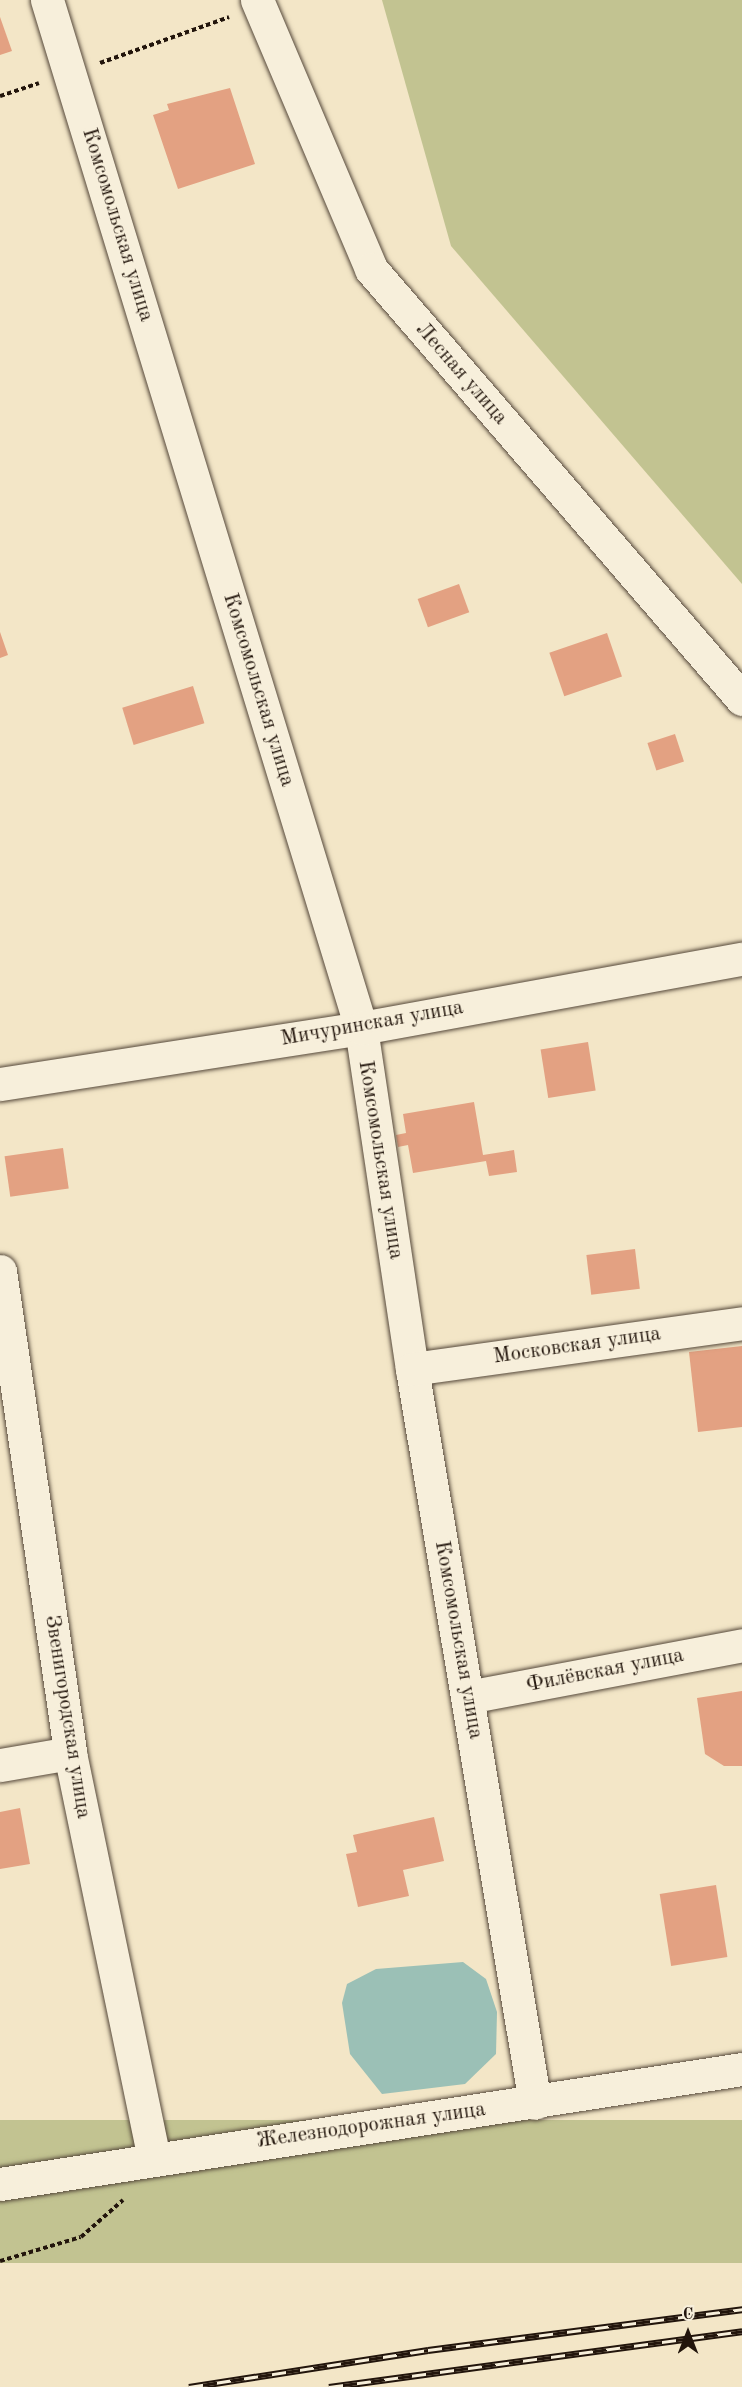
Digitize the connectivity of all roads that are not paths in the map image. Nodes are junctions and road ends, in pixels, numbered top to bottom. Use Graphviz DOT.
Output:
graph roads {
  1 [pos="47,0"];
  2 [pos="258,3"];
  3 [pos="742,699"];
  4 [pos="742,959"];
  5 [pos="360,1028"];
  6 [pos="0,1084"];
  7 [pos="0,1271"];
  8 [pos="742,1323"];
  9 [pos="412,1369"];
  10 [pos="13,1439"];
  11 [pos="742,1645"];
  12 [pos="468,1697"];
  13 [pos="70,1753"];
  14 [pos="0,1766"];
  15 [pos="742,2069"];
  16 [pos="534,2103"];
  17 [pos="154,2159"];
  18 [pos="0,2184"];
  1 -- 5 [label="street, Комсомольская улица"];
  2 -- 3 [label="street, Лесная улица"];
  4 -- 5 [label="street, Мичуринская улица"];
  5 -- 6 [label="street, Мичуринская улица"];
  5 -- 9 [label="street, Комсомольская улица"];
  7 -- 10 [label="street, Звенигородская улица"];
  8 -- 9 [label="street, Московская улица"];
  9 -- 12 [label="street, Комсомольская улица"];
  10 -- 13 [label="street, Звенигородская улица"];
  11 -- 12 [label="street, Филёвская улица"];
  12 -- 16 [label="street, Комсомольская улица"];
  13 -- 14 [label="street"];
  13 -- 17 [label="street, Звенигородская улица"];
  15 -- 16 [label="street, Железнодорожная улица"];
  16 -- 17 [label="street, Железнодорожная улица"];
  17 -- 18 [label="street, Железнодорожная улица"];
}
